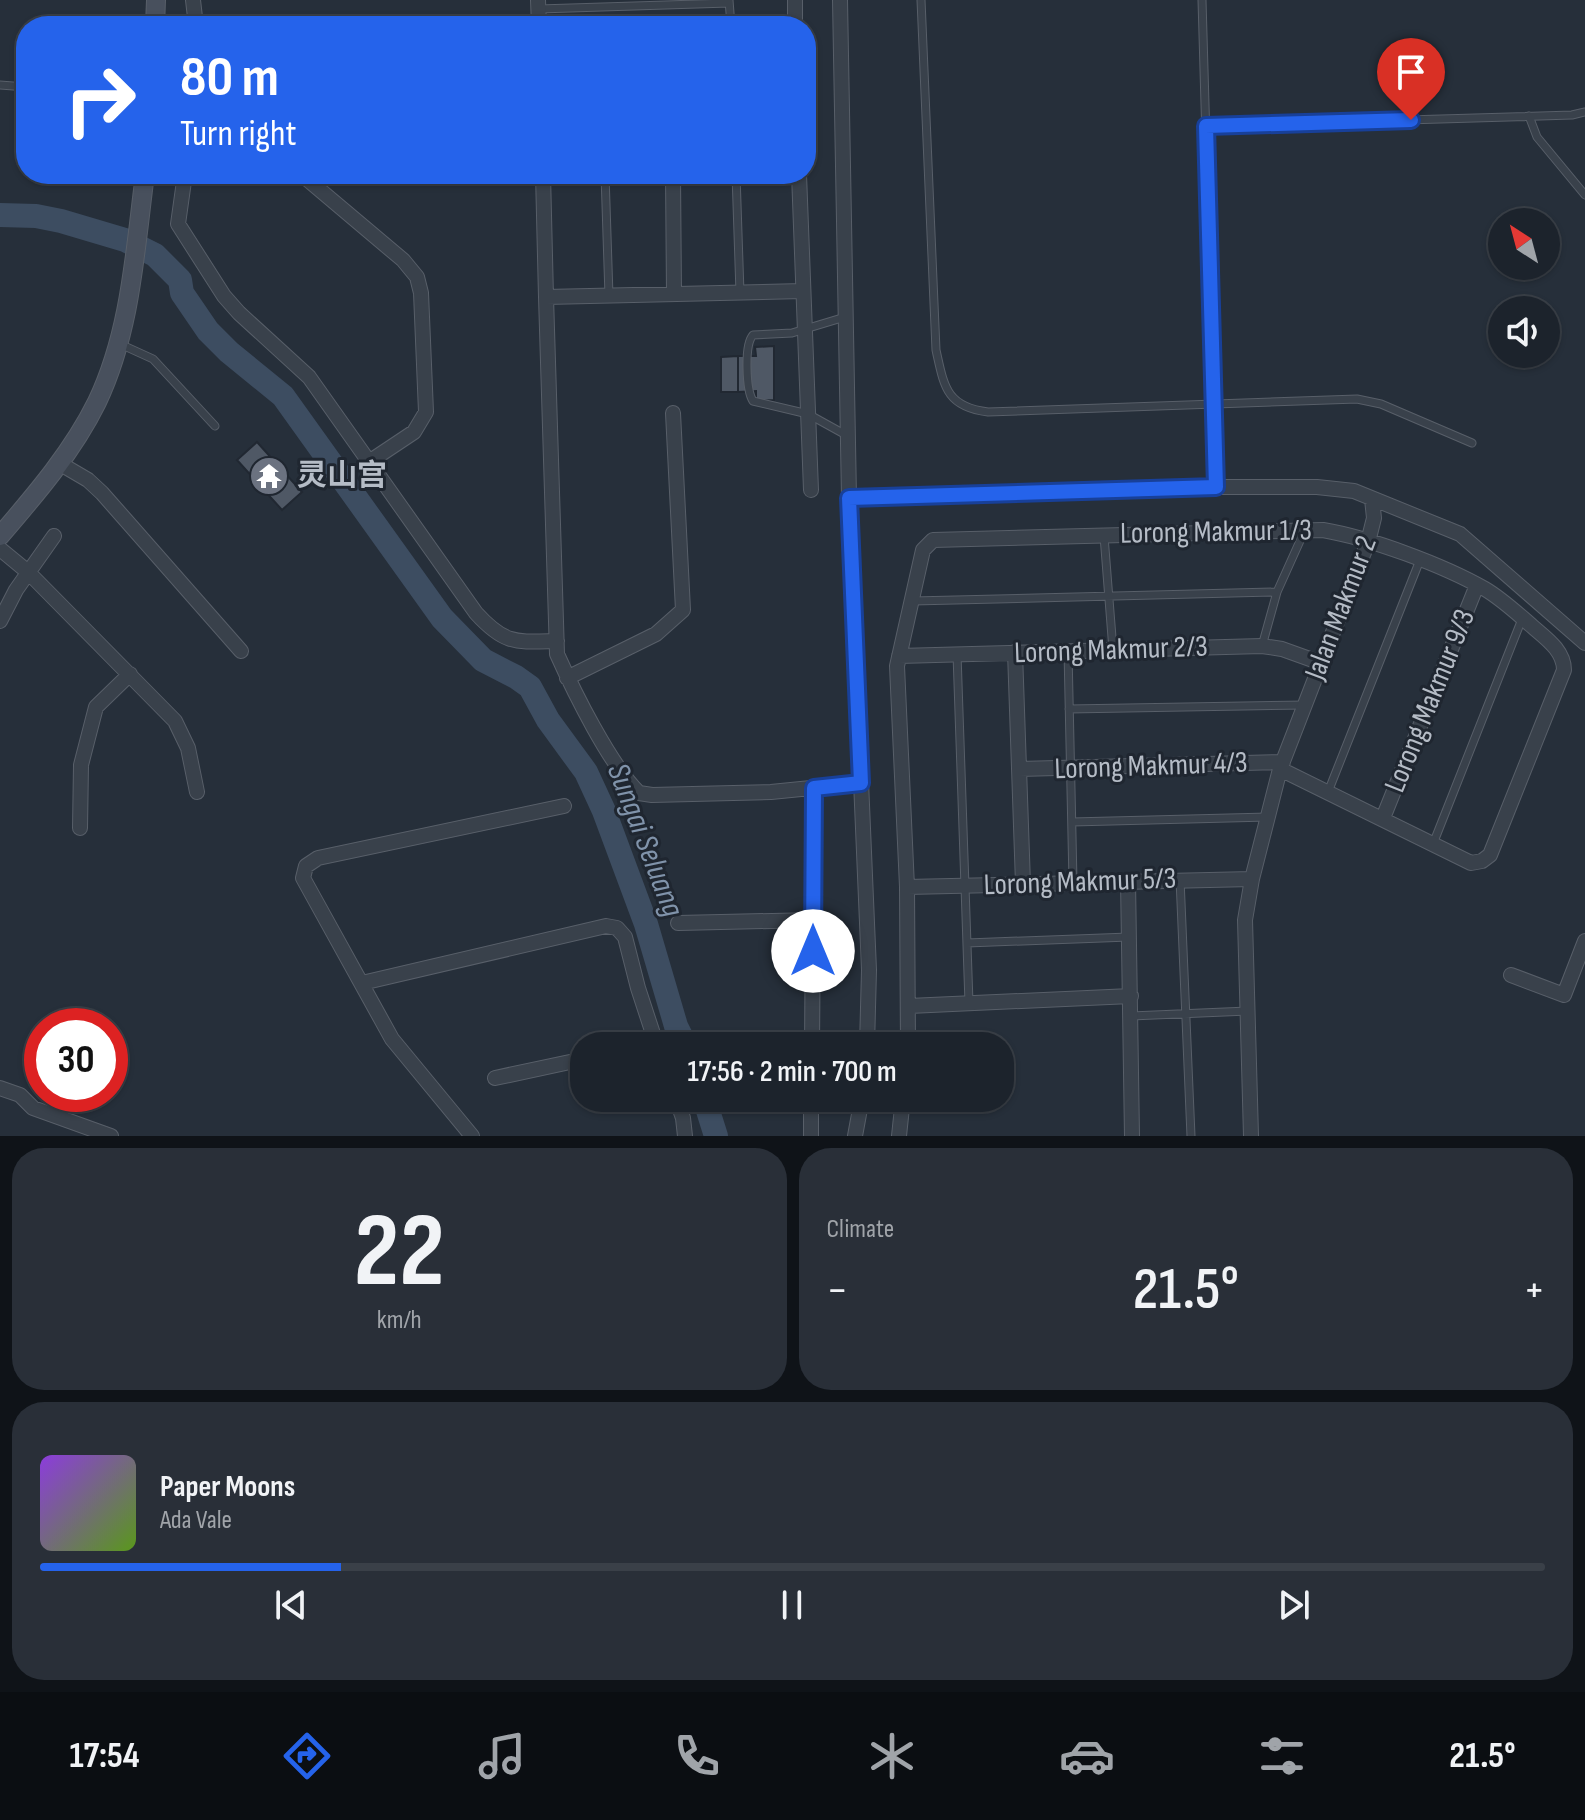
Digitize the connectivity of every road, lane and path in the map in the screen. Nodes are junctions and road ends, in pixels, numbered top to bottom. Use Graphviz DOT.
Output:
graph roads {
  1 [pos="840,0"];
  2 [pos="921,0"];
  3 [pos="1202,0"];
  4 [pos="729,1"];
  5 [pos="538,5"];
  6 [pos="1585,112"];
  7 [pos="1529,116"];
  8 [pos="1206,126"];
  9 [pos="144,184"];
  10 [pos="184,184"];
  11 [pos="313,184"];
  12 [pos="543,184"];
  13 [pos="605,184"];
  14 [pos="673,184"];
  15 [pos="736,184"];
  16 [pos="799,184"];
  17 [pos="1585,195"];
  18 [pos="803,291"];
  19 [pos="740,293"];
  20 [pos="674,294"];
  21 [pos="609,296"];
  22 [pos="546,297"];
  23 [pos="846,317"];
  24 [pos="804,328"];
  25 [pos="118,343"];
  26 [pos="1213,402"];
  27 [pos="673,413"];
  28 [pos="808,414"];
  29 [pos="215,426"];
  30 [pos="848,436"];
  31 [pos="1472,443"];
  32 [pos="369,462"];
  33 [pos="59,463"];
  34 [pos="1216,487"];
  35 [pos="811,490"];
  36 [pos="849,498"];
  37 [pos="1372,499"];
  38 [pos="1305,530"];
  39 [pos="1104,534"];
  40 [pos="0,536"];
  41 [pos="54,536"];
  42 [pos="1368,542"];
  43 [pos="0,549"];
  44 [pos="1420,560"];
  45 [pos="28,572"];
  46 [pos="1477,585"];
  47 [pos="1277,592"];
  48 [pos="1110,595"];
  49 [pos="911,601"];
  50 [pos="1523,618"];
  51 [pos="0,621"];
  52 [pos="557,641"];
  53 [pos="1585,643"];
  54 [pos="1262,646"];
  55 [pos="1113,650"];
  56 [pos="241,651"];
  57 [pos="1068,651"];
  58 [pos="1015,652"];
  59 [pos="957,654"];
  60 [pos="899,656"];
  61 [pos="1321,663"];
  62 [pos="130,674"];
  63 [pos="567,678"];
  64 [pos="1305,705"];
  65 [pos="1069,709"];
  66 [pos="1281,766"];
  67 [pos="1070,768"];
  68 [pos="1019,769"];
  69 [pos="861,783"];
  70 [pos="814,788"];
  71 [pos="197,792"];
  72 [pos="1328,792"];
  73 [pos="564,806"];
  74 [pos="1268,817"];
  75 [pos="1383,818"];
  76 [pos="1072,822"];
  77 [pos="80,828"];
  78 [pos="1433,844"];
  79 [pos="1180,879"];
  80 [pos="1252,879"];
  81 [pos="1128,881"];
  82 [pos="1073,882"];
  83 [pos="1023,884"];
  84 [pos="965,885"];
  85 [pos="907,887"];
  86 [pos="813,920"];
  87 [pos="678,923"];
  88 [pos="1130,937"];
  89 [pos="1585,941"];
  90 [pos="967,943"];
  91 [pos="1511,975"];
  92 [pos="362,983"];
  93 [pos="1131,996"];
  94 [pos="969,1003"];
  95 [pos="909,1006"];
  96 [pos="1248,1011"];
  97 [pos="1187,1013"];
  98 [pos="1131,1016"];
  99 [pos="650,1032"];
  100 [pos="812,1032"];
  101 [pos="867,1032"];
  102 [pos="908,1032"];
  103 [pos="570,1062"];
  104 [pos="495,1078"];
  105 [pos="0,1088"];
  106 [pos="681,1112"];
  107 [pos="811,1112"];
  108 [pos="859,1112"];
  109 [pos="902,1112"];
  110 [pos="111,1136"];
  111 [pos="472,1136"];
  112 [pos="685,1136"];
  113 [pos="811,1136"];
  114 [pos="855,1136"];
  115 [pos="899,1136"];
  116 [pos="1132,1136"];
  117 [pos="1191,1136"];
  118 [pos="1251,1136"];
  1 -- 23 [label="street"];
  2 -- 26 [label="lane"];
  3 -- 8 [label="lane"];
  4 -- 5 [label="lane"];
  6 -- 7 [label="lane"];
  7 -- 8 [label="lane"];
  7 -- 17 [label="lane"];
  8 -- 26 [label="lane"];
  9 -- 25 [label="main road"];
  10 -- 32 [label="street"];
  11 -- 32 [label="street"];
  12 -- 22 [label="street"];
  13 -- 21 [label="lane"];
  14 -- 20 [label="street"];
  15 -- 19 [label="lane"];
  16 -- 18 [label="street"];
  18 -- 19 [label="street"];
  18 -- 24 [label="street"];
  19 -- 20 [label="street"];
  20 -- 21 [label="street"];
  21 -- 22 [label="street"];
  22 -- 52 [label="street"];
  23 -- 24 [label="lane"];
  23 -- 30 [label="street"];
  24 -- 28 [label="street"];
  24 -- 28 [label="lane"];
  25 -- 29 [label="lane"];
  25 -- 33 [label="main road"];
  26 -- 31 [label="lane"];
  26 -- 34 [label="lane"];
  27 -- 63 [label="street"];
  28 -- 30 [label="lane"];
  28 -- 35 [label="street"];
  30 -- 36 [label="street"];
  32 -- 52 [label="street"];
  33 -- 40 [label="main road"];
  33 -- 56 [label="street"];
  34 -- 36 [label="street, Jalan Makmur 2"];
  34 -- 37 [label="street, Jalan Makmur 2"];
  36 -- 69 [label="street"];
  37 -- 42 [label="street, Jalan Makmur 2"];
  37 -- 53 [label="street"];
  38 -- 39 [label="street, Lorong Makmur 1/3"];
  38 -- 42 [label="street, Lorong Makmur 1/3"];
  38 -- 47 [label="lane"];
  39 -- 48 [label="lane"];
  39 -- 49 [label="street, Lorong Makmur 1/3"];
  41 -- 45 [label="street"];
  42 -- 44 [label="street, Lorong Makmur 1/3"];
  42 -- 61 [label="street, Jalan Makmur 2"];
  43 -- 45 [label="street"];
  44 -- 46 [label="street, Lorong Makmur 1/3"];
  44 -- 72 [label="lane"];
  45 -- 51 [label="street"];
  45 -- 62 [label="street"];
  46 -- 50 [label="street, Lorong Makmur 1/3"];
  46 -- 75 [label="street, Lorong Makmur 9/3"];
  47 -- 48 [label="lane"];
  47 -- 54 [label="lane"];
  48 -- 49 [label="lane"];
  48 -- 55 [label="lane"];
  49 -- 60 [label="street"];
  50 -- 78 [label="lane"];
  50 -- 78 [label="street, Lorong Makmur 1/3"];
  52 -- 63 [label="street"];
  54 -- 55 [label="street, Lorong Makmur 2/3"];
  54 -- 61 [label="street, Lorong Makmur 2/3"];
  55 -- 57 [label="street, Lorong Makmur 2/3"];
  57 -- 58 [label="street, Lorong Makmur 2/3"];
  57 -- 65 [label="lane"];
  58 -- 59 [label="street, Lorong Makmur 2/3"];
  58 -- 68 [label="street"];
  59 -- 60 [label="street, Lorong Makmur 2/3"];
  59 -- 84 [label="lane"];
  60 -- 85 [label="street"];
  61 -- 64 [label="street, Jalan Makmur 2"];
  62 -- 71 [label="street"];
  62 -- 77 [label="street"];
  63 -- 70 [label="street"];
  64 -- 65 [label="lane"];
  64 -- 66 [label="street, Jalan Makmur 2"];
  65 -- 67 [label="lane"];
  66 -- 67 [label="street, Lorong Makmur 4/3"];
  66 -- 72 [label="street"];
  66 -- 74 [label="street, Jalan Makmur 2"];
  67 -- 68 [label="street, Lorong Makmur 4/3"];
  67 -- 76 [label="lane"];
  68 -- 83 [label="street"];
  69 -- 70 [label="street"];
  69 -- 101 [label="street"];
  70 -- 86 [label="street"];
  72 -- 75 [label="street"];
  73 -- 92 [label="street"];
  74 -- 76 [label="lane"];
  74 -- 80 [label="street, Jalan Makmur 2"];
  75 -- 78 [label="street"];
  76 -- 82 [label="lane"];
  79 -- 80 [label="street, Lorong Makmur 5/3"];
  79 -- 81 [label="street, Lorong Makmur 5/3"];
  79 -- 97 [label="lane"];
  80 -- 96 [label="street, Jalan Makmur 2"];
  81 -- 82 [label="street, Lorong Makmur 5/3"];
  81 -- 88 [label="street"];
  82 -- 83 [label="street, Lorong Makmur 5/3"];
  83 -- 84 [label="street, Lorong Makmur 5/3"];
  84 -- 85 [label="street, Lorong Makmur 5/3"];
  84 -- 90 [label="lane"];
  85 -- 95 [label="street"];
  86 -- 87 [label="street"];
  86 -- 100 [label="street"];
  88 -- 90 [label="lane"];
  88 -- 93 [label="street"];
  89 -- 91 [label="street"];
  90 -- 94 [label="lane"];
  92 -- 99 [label="street"];
  92 -- 111 [label="street"];
  93 -- 94 [label="street"];
  93 -- 98 [label="street"];
  94 -- 95 [label="street"];
  95 -- 102 [label="street"];
  96 -- 97 [label="lane"];
  96 -- 118 [label="street, Jalan Makmur 2"];
  97 -- 98 [label="lane"];
  97 -- 117 [label="lane"];
  98 -- 116 [label="street"];
  103 -- 104 [label="street"];
  105 -- 110 [label="street"];
  106 -- 112 [label="street"];
  107 -- 113 [label="street"];
  108 -- 114 [label="street"];
  109 -- 115 [label="street"];
}
